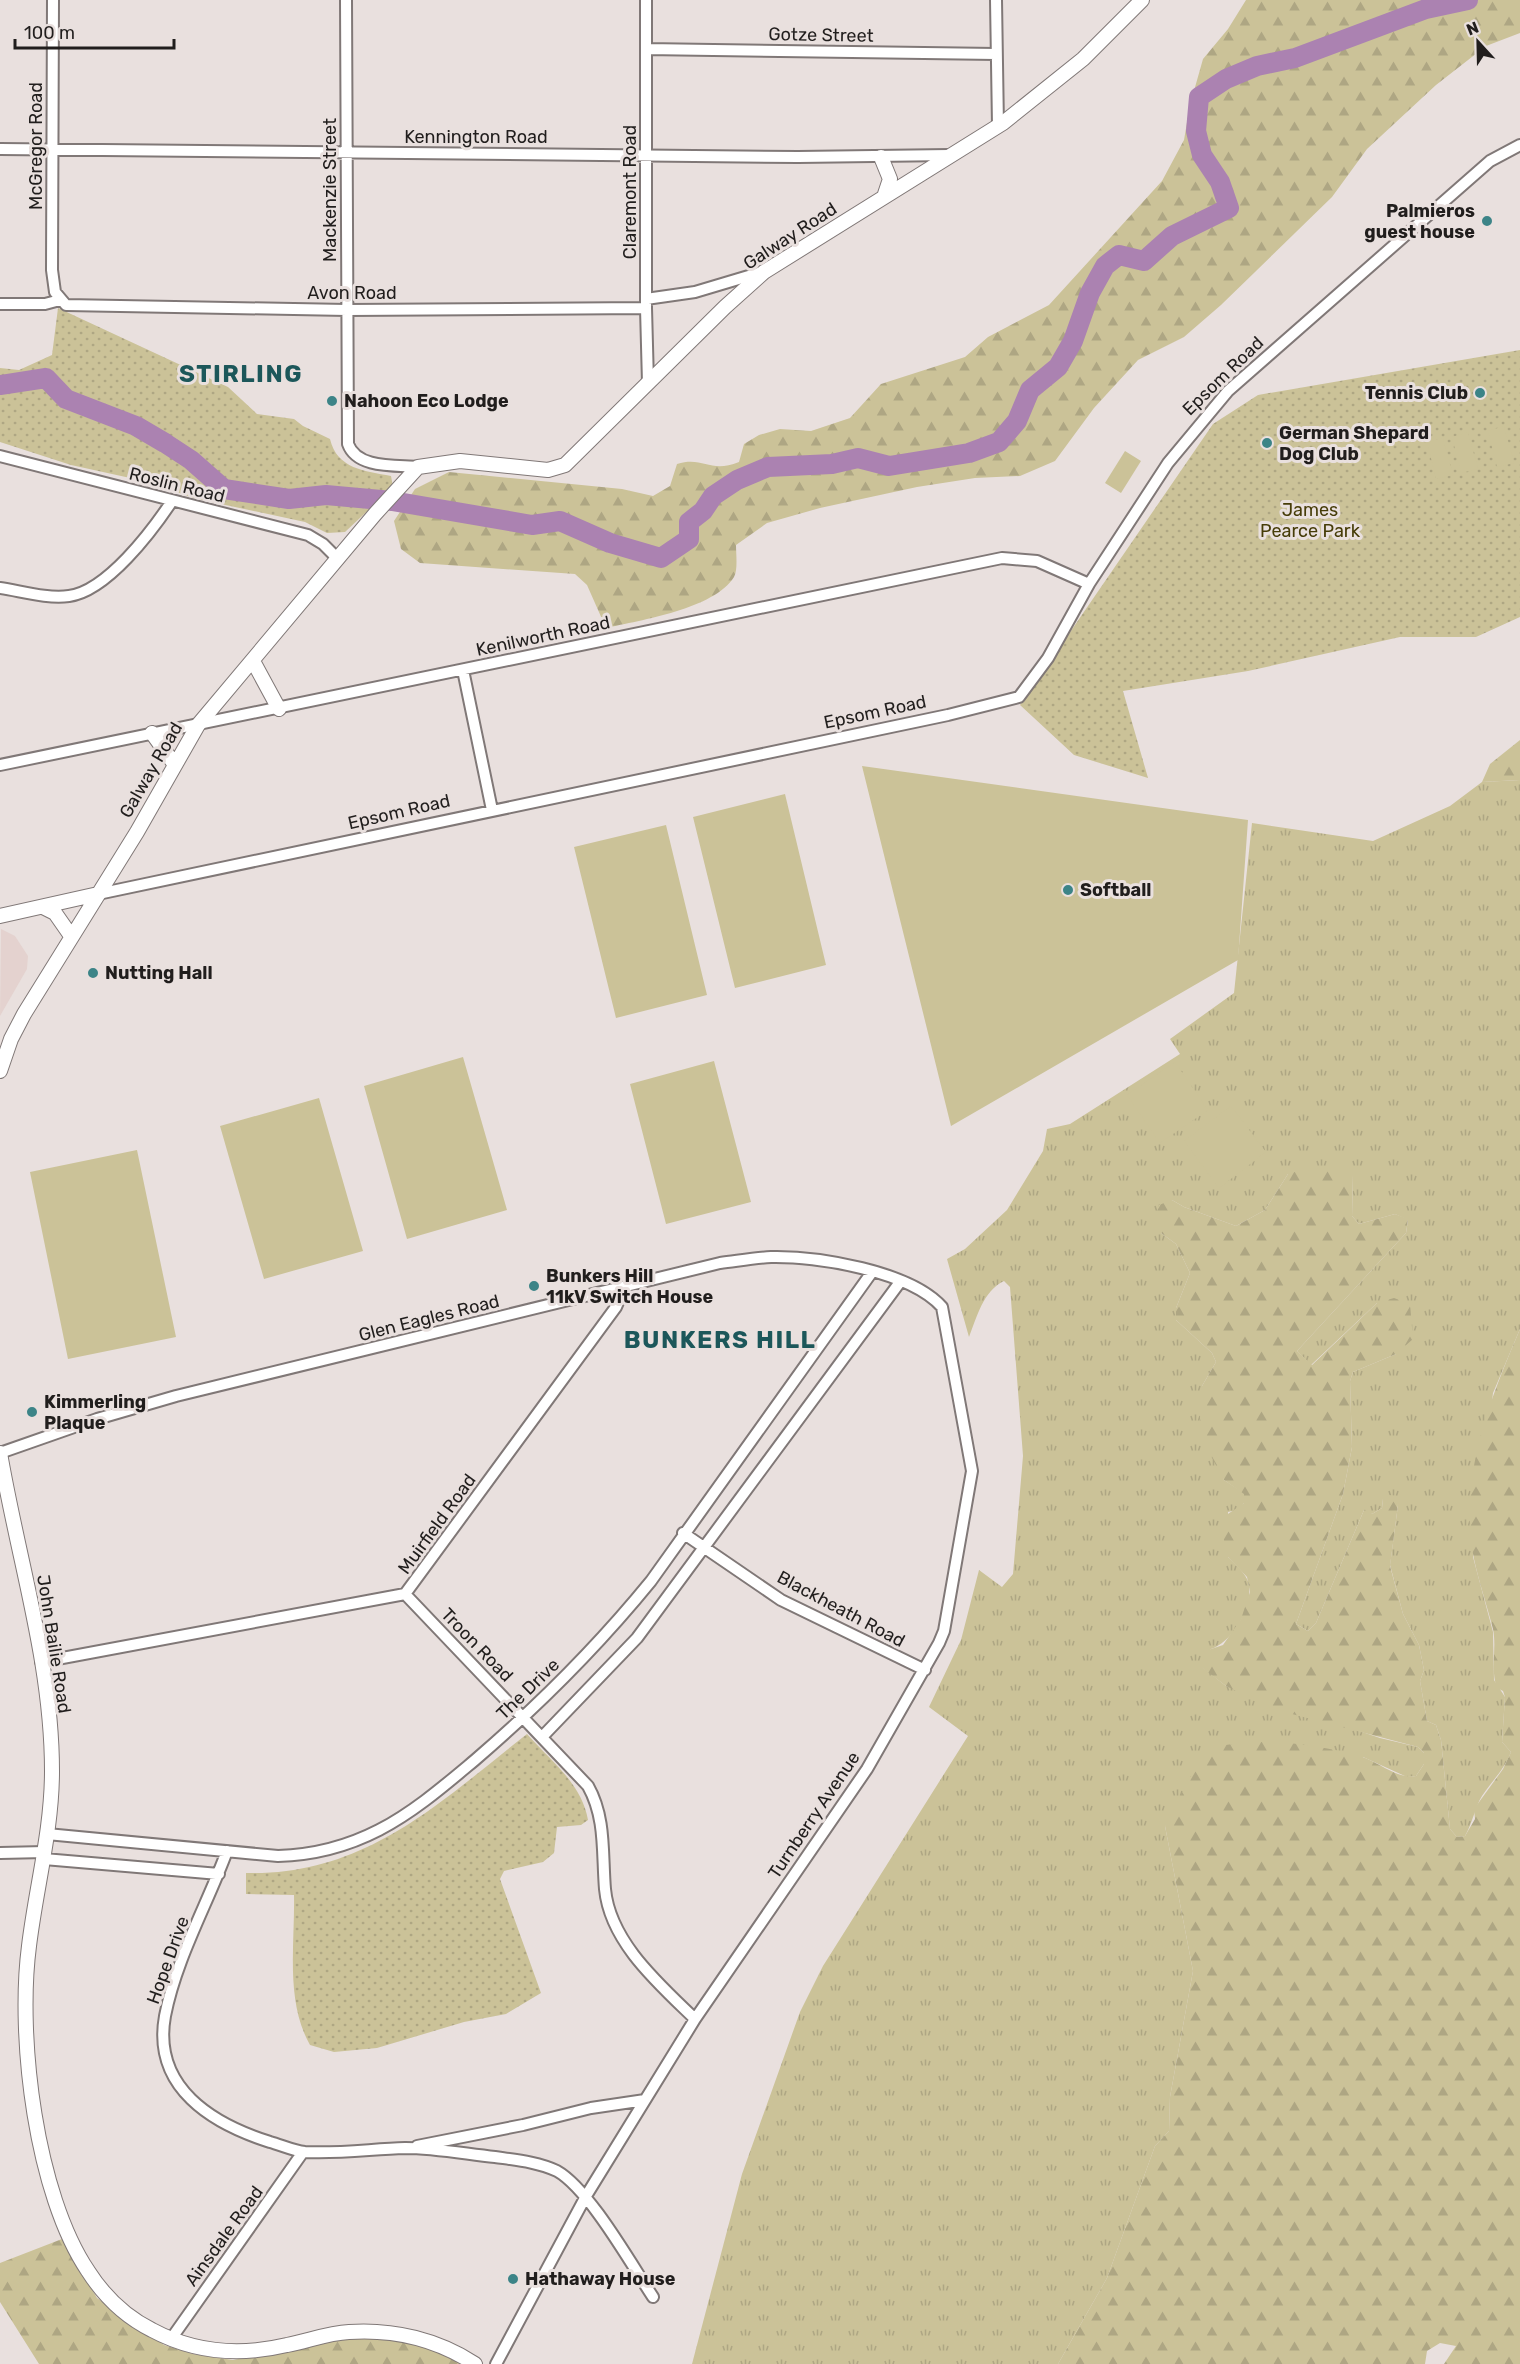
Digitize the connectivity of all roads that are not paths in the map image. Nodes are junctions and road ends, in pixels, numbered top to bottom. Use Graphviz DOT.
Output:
graph roads {
  1 [pos="53,0"];
  2 [pos="346,0"];
  3 [pos="646,0"];
  4 [pos="996,0"];
  5 [pos="1142,0"];
  6 [pos="646,49"];
  7 [pos="996,54"];
  8 [pos="998,126"];
  9 [pos="1520,145"];
  10 [pos="0,149"];
  11 [pos="53,150"];
  12 [pos="345,152"];
  13 [pos="647,154"];
  14 [pos="952,154"];
  15 [pos="881,157"];
  16 [pos="884,197"];
  17 [pos="764,272"];
  18 [pos="57,296"];
  19 [pos="646,303"];
  20 [pos="0,304"];
  21 [pos="347,310"];
  22 [pos="648,383"];
  23 [pos="0,456"];
  24 [pos="418,467"];
  25 [pos="172,501"];
  26 [pos="338,560"];
  27 [pos="1089,584"];
  28 [pos="0,588"];
  29 [pos="253,661"];
  30 [pos="463,670"];
  31 [pos="279,709"];
  32 [pos="198,725"];
  33 [pos="152,733"];
  34 [pos="0,765"];
  35 [pos="175,765"];
  36 [pos="492,810"];
  37 [pos="98,894"];
  38 [pos="43,907"];
  39 [pos="0,916"];
  40 [pos="71,936"];
  41 [pos="0,1071"];
  42 [pos="872,1272"];
  43 [pos="900,1282"];
  44 [pos="617,1286"];
  45 [pos="0,1453"];
  46 [pos="683,1533"];
  47 [pos="705,1549"];
  48 [pos="405,1594"];
  49 [pos="41,1662"];
  50 [pos="925,1670"];
  51 [pos="524,1718"];
  52 [pos="542,1737"];
  53 [pos="47,1834"];
  54 [pos="227,1851"];
  55 [pos="0,1853"];
  56 [pos="45,1855"];
  57 [pos="219,1874"];
  58 [pos="695,2019"];
  59 [pos="645,2100"];
  60 [pos="408,2148"];
  61 [pos="303,2152"];
  62 [pos="586,2196"];
  63 [pos="653,2297"];
  64 [pos="171,2338"];
  65 [pos="475,2364"];
  66 [pos="496,2364"];
  1 -- 11 [label="street, McGregor Road"];
  2 -- 12 [label="street, Mackenzie Street"];
  3 -- 6 [label="street, Claremont Road"];
  4 -- 7 [label="street"];
  5 -- 8 [label="street, Galway Road"];
  6 -- 7 [label="street, Gotze Street"];
  6 -- 13 [label="street, Claremont Road"];
  7 -- 8 [label="street"];
  8 -- 14 [label="street, Galway Road"];
  9 -- 27 [label="street, Epsom Road"];
  10 -- 11 [label="street, Kennington Road"];
  11 -- 12 [label="street, Kennington Road"];
  11 -- 18 [label="street, McGregor Road"];
  12 -- 13 [label="street, Kennington Road"];
  12 -- 21 [label="street, Mackenzie Street"];
  13 -- 15 [label="street, Kennington Road"];
  13 -- 19 [label="street, Claremont Road"];
  14 -- 15 [label="street, Kennington Road"];
  14 -- 16 [label="street, Galway Road"];
  15 -- 16 [label="street"];
  16 -- 17 [label="street, Galway Road"];
  17 -- 19 [label="street, Avon Road"];
  17 -- 22 [label="street, Galway Road"];
  18 -- 20 [label="street, Avon Road"];
  18 -- 21 [label="street, Avon Road"];
  19 -- 21 [label="street, Avon Road"];
  19 -- 22 [label="street, Claremont Road"];
  21 -- 24 [label="street, Mackenzie Street"];
  22 -- 24 [label="street, Galway Road"];
  23 -- 25 [label="street, Roslin Road"];
  24 -- 26 [label="street, Galway Road"];
  25 -- 26 [label="street, Roslin Road"];
  25 -- 28 [label="street"];
  26 -- 29 [label="street, Galway Road"];
  27 -- 30 [label="street, Kenilworth Road"];
  27 -- 36 [label="street, Epsom Road"];
  29 -- 31 [label="street"];
  29 -- 32 [label="street, Galway Road"];
  30 -- 31 [label="street, Kenilworth Road"];
  30 -- 36 [label="street"];
  31 -- 32 [label="street, Kenilworth Road"];
  32 -- 33 [label="street, Kenilworth Road"];
  32 -- 35 [label="street, Galway Road"];
  33 -- 34 [label="street, Kenilworth Road"];
  33 -- 35 [label="street"];
  35 -- 37 [label="street, Galway Road"];
  36 -- 37 [label="street, Epsom Road"];
  37 -- 38 [label="street, Epsom Road"];
  37 -- 40 [label="street, Galway Road"];
  38 -- 39 [label="street, Epsom Road"];
  38 -- 40 [label="street"];
  40 -- 41 [label="street, Galway Road"];
  42 -- 43 [label="street, Turnberry Avenue"];
  42 -- 44 [label="street, Glen Eagles Road"];
  42 -- 46 [label="street, The Drive"];
  43 -- 47 [label="street"];
  43 -- 50 [label="street, Turnberry Avenue"];
  44 -- 45 [label="street, Glen Eagles Road"];
  44 -- 48 [label="street, Muirfield Road"];
  45 -- 49 [label="street, John Bailie Road"];
  46 -- 47 [label="street, Blackheath Road"];
  46 -- 51 [label="street, The Drive"];
  47 -- 50 [label="street, Blackheath Road"];
  47 -- 52 [label="street"];
  48 -- 49 [label="street, Muirfield Road"];
  48 -- 51 [label="street, Troon Road"];
  49 -- 53 [label="street, John Bailie Road"];
  50 -- 58 [label="street, Turnberry Avenue"];
  51 -- 52 [label="street, Troon Road"];
  51 -- 54 [label="street, The Drive"];
  52 -- 58 [label="street, Troon Road"];
  53 -- 54 [label="street, The Drive"];
  53 -- 56 [label="street, John Bailie Road"];
  54 -- 57 [label="street, Hope Drive"];
  55 -- 56 [label="street"];
  56 -- 57 [label="street"];
  56 -- 64 [label="street, John Bailie Road"];
  57 -- 61 [label="street, Hope Drive"];
  58 -- 59 [label="street, Turnberry Avenue"];
  59 -- 60 [label="street, Hope Drive"];
  59 -- 62 [label="street, Turnberry Avenue"];
  60 -- 61 [label="street, Hope Drive"];
  60 -- 62 [label="street, Hope Drive"];
  61 -- 64 [label="street, Ainsdale Road"];
  62 -- 63 [label="street, Hope Drive"];
  62 -- 66 [label="street, Turnberry Avenue"];
  64 -- 65 [label="street, John Bailie Road"];
}
